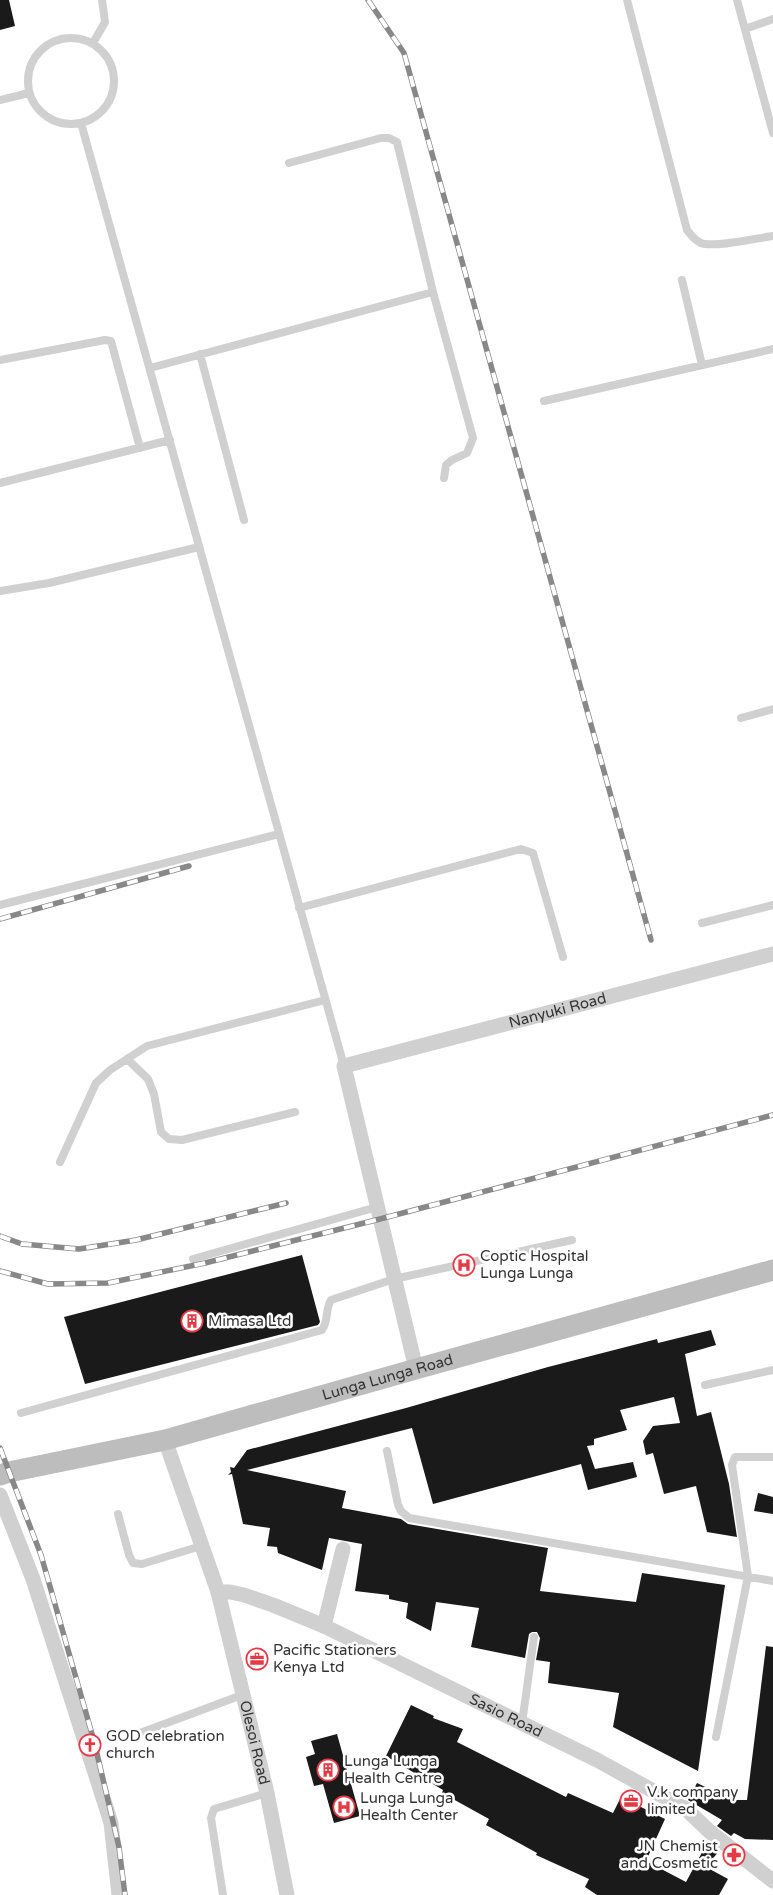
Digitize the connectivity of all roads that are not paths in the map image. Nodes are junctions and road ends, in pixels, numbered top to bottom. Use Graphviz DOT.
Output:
graph roads {
  1 [pos="102,0"];
  2 [pos="627,0"];
  3 [pos="737,0"];
  4 [pos="773,19"];
  5 [pos="745,29"];
  6 [pos="93,43"];
  7 [pos="29,93"];
  8 [pos="0,100"];
  9 [pos="81,122"];
  10 [pos="773,133"];
  11 [pos="288,163"];
  12 [pos="773,236"];
  13 [pos="682,280"];
  14 [pos="433,292"];
  15 [pos="773,349"];
  16 [pos="200,354"];
  17 [pos="0,360"];
  18 [pos="702,365"];
  19 [pos="150,368"];
  20 [pos="544,401"];
  21 [pos="170,440"];
  22 [pos="140,448"];
  23 [pos="444,478"];
  24 [pos="0,483"];
  25 [pos="244,520"];
  26 [pos="199,547"];
  27 [pos="0,591"];
  28 [pos="773,709"];
  29 [pos="741,718"];
  30 [pos="279,834"];
  31 [pos="0,905"];
  32 [pos="773,905"];
  33 [pos="299,908"];
  34 [pos="702,923"];
  35 [pos="773,954"];
  36 [pos="563,957"];
  37 [pos="325,1000"];
  38 [pos="127,1059"];
  39 [pos="344,1066"];
  40 [pos="295,1112"];
  41 [pos="60,1162"];
  42 [pos="377,1207"];
  43 [pos="572,1240"];
  44 [pos="193,1259"];
  45 [pos="773,1270"];
  46 [pos="394,1279"];
  47 [pos="416,1369"];
  48 [pos="773,1370"];
  49 [pos="705,1385"];
  50 [pos="22,1413"];
  51 [pos="165,1440"];
  52 [pos="387,1452"];
  53 [pos="773,1457"];
  54 [pos="0,1475"];
  55 [pos="0,1495"];
  56 [pos="118,1514"];
  57 [pos="201,1546"];
  58 [pos="343,1549"];
  59 [pos="748,1576"];
  60 [pos="773,1580"];
  61 [pos="218,1592"];
  62 [pos="324,1626"];
  63 [pos="534,1637"];
  64 [pos="242,1694"];
  65 [pos="522,1723"];
  66 [pos="140,1733"];
  67 [pos="716,1737"];
  68 [pos="267,1793"];
  69 [pos="773,1881"];
  70 [pos="119,1895"];
  71 [pos="223,1895"];
  72 [pos="287,1895"];
  1 -- 6 [label="lane"];
  2 -- 12 [label="lane"];
  3 -- 5 [label="lane"];
  4 -- 5 [label="lane"];
  5 -- 10 [label="lane"];
  6 -- 7 [label="lane"];
  6 -- 9 [label="lane"];
  7 -- 8 [label="lane"];
  7 -- 9 [label="lane"];
  9 -- 19 [label="lane"];
  11 -- 14 [label="lane"];
  13 -- 18 [label="lane"];
  14 -- 16 [label="lane"];
  14 -- 23 [label="lane"];
  15 -- 18 [label="lane"];
  16 -- 19 [label="lane"];
  16 -- 25 [label="lane"];
  17 -- 22 [label="lane"];
  18 -- 20 [label="lane"];
  19 -- 21 [label="lane"];
  21 -- 22 [label="lane"];
  21 -- 26 [label="lane"];
  22 -- 24 [label="lane"];
  26 -- 27 [label="lane"];
  26 -- 30 [label="lane"];
  28 -- 29 [label="lane"];
  30 -- 31 [label="lane"];
  30 -- 33 [label="lane"];
  32 -- 34 [label="lane"];
  33 -- 36 [label="lane"];
  33 -- 37 [label="lane"];
  35 -- 39 [label="street, Nanyuki Road"];
  37 -- 38 [label="lane"];
  37 -- 39 [label="lane"];
  38 -- 40 [label="lane"];
  38 -- 41 [label="lane"];
  39 -- 42 [label="street"];
  42 -- 44 [label="lane"];
  42 -- 46 [label="street"];
  43 -- 46 [label="lane"];
  45 -- 47 [label="main road, Lunga Lunga Road"];
  46 -- 47 [label="street"];
  46 -- 50 [label="lane"];
  47 -- 51 [label="main road, Lunga Lunga Road"];
  48 -- 49 [label="lane"];
  51 -- 54 [label="main road, Lunga Lunga Road"];
  51 -- 57 [label="street, Olesoi Road"];
  52 -- 59 [label="lane"];
  53 -- 59 [label="lane"];
  55 -- 70 [label="street"];
  56 -- 57 [label="lane"];
  57 -- 61 [label="street, Olesoi Road"];
  58 -- 62 [label="street"];
  59 -- 60 [label="lane"];
  59 -- 67 [label="lane"];
  61 -- 62 [label="street, Sasio Road"];
  61 -- 64 [label="street, Olesoi Road"];
  62 -- 65 [label="street, Sasio Road"];
  63 -- 65 [label="lane"];
  64 -- 66 [label="lane"];
  64 -- 68 [label="street, Olesoi Road"];
  65 -- 69 [label="street, Sasio Road"];
  68 -- 71 [label="lane"];
  68 -- 72 [label="street, Olesoi Road"];
}
